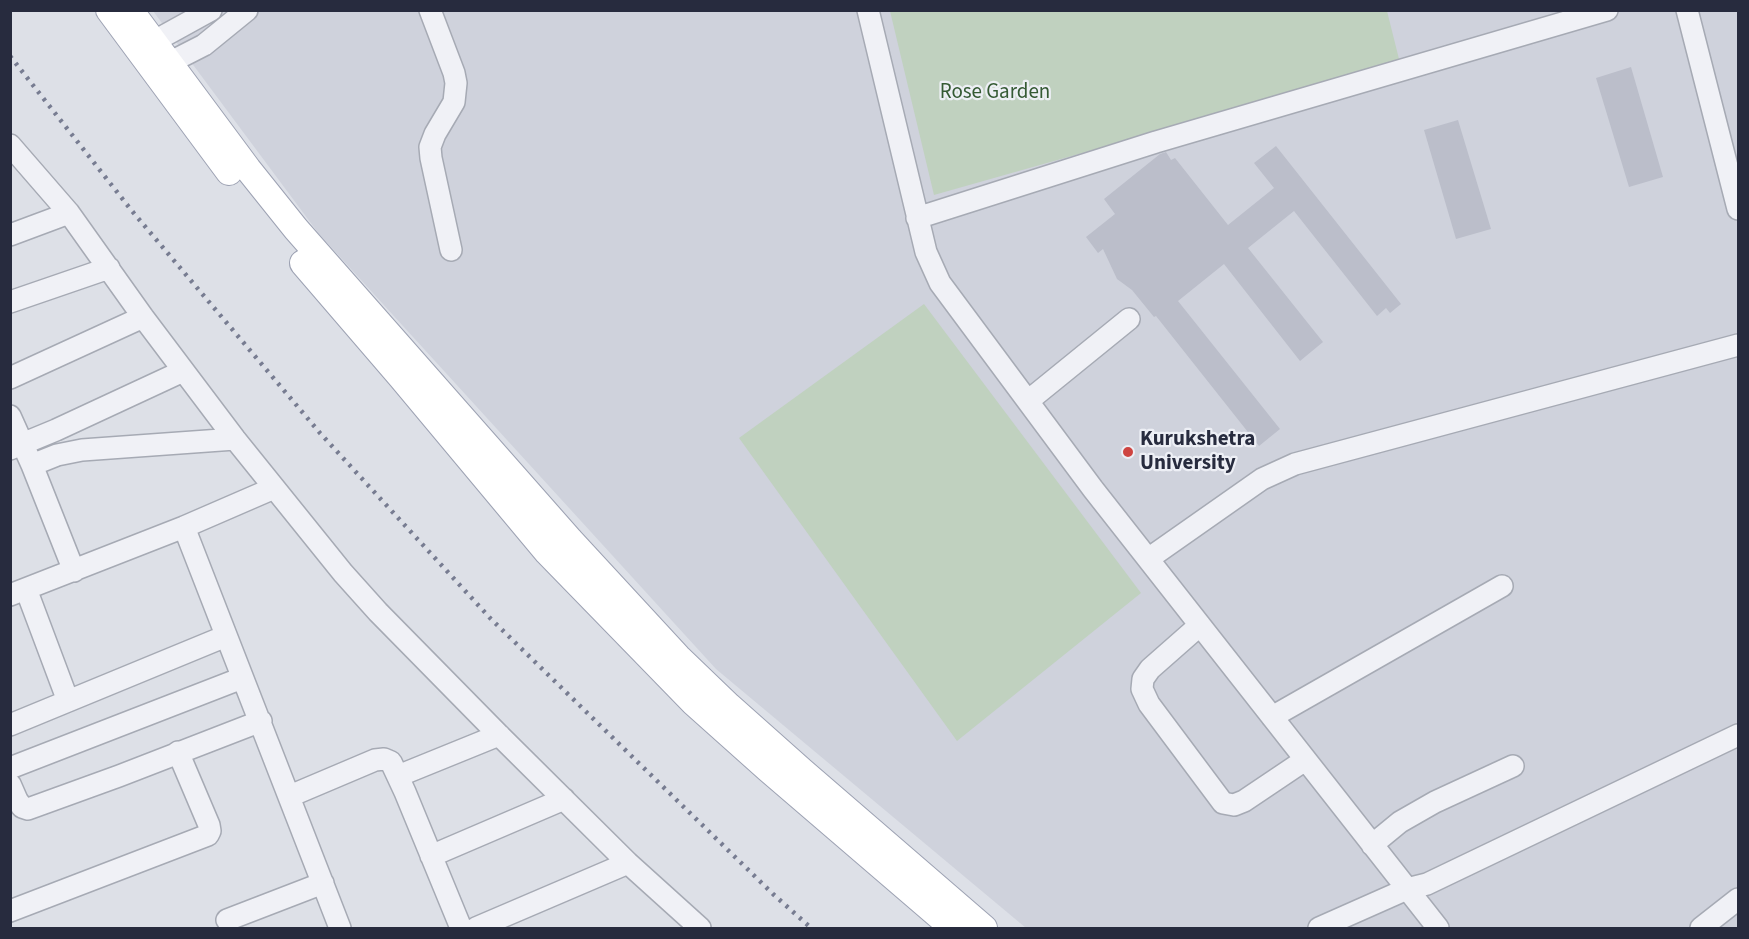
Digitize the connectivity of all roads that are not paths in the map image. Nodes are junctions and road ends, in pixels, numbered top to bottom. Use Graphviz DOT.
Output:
graph roads {
  1 [pos="110,10"];
  2 [pos="130,10"];
  3 [pos="211,10"];
  4 [pos="247,10"];
  5 [pos="430,10"];
  6 [pos="868,10"];
  7 [pos="1607,10"];
  8 [pos="1687,10"];
  9 [pos="146,46"];
  10 [pos="162,67"];
  11 [pos="14,154"];
  12 [pos="1738,209"];
  13 [pos="69,213"];
  14 [pos="917,218"];
  15 [pos="10,234"];
  16 [pos="451,250"];
  17 [pos="109,268"];
  18 [pos="10,302"];
  19 [pos="143,317"];
  20 [pos="1129,319"];
  21 [pos="1738,345"];
  22 [pos="183,371"];
  23 [pos="10,378"];
  24 [pos="1028,401"];
  25 [pos="10,416"];
  26 [pos="235,439"];
  27 [pos="16,447"];
  28 [pos="32,465"];
  29 [pos="274,488"];
  30 [pos="184,527"];
  31 [pos="1148,559"];
  32 [pos="74,570"];
  33 [pos="1502,586"];
  34 [pos="18,592"];
  35 [pos="1200,626"];
  36 [pos="226,636"];
  37 [pos="242,678"];
  38 [pos="68,701"];
  39 [pos="1272,717"];
  40 [pos="261,721"];
  41 [pos="10,725"];
  42 [pos="499,735"];
  43 [pos="1738,735"];
  44 [pos="178,753"];
  45 [pos="1305,760"];
  46 [pos="1513,766"];
  47 [pos="10,768"];
  48 [pos="398,776"];
  49 [pos="10,784"];
  50 [pos="290,796"];
  51 [pos="564,799"];
  52 [pos="1372,845"];
  53 [pos="431,855"];
  54 [pos="628,863"];
  55 [pos="322,883"];
  56 [pos="1416,891"];
  57 [pos="1738,899"];
  58 [pos="10,911"];
  59 [pos="240,921"];
  60 [pos="694,927"];
  61 [pos="340,928"];
  62 [pos="461,928"];
  63 [pos="476,928"];
  64 [pos="953,928"];
  65 [pos="984,928"];
  66 [pos="1319,928"];
  67 [pos="1352,928"];
  68 [pos="1438,928"];
  69 [pos="1701,928"];
  1 -- 9 [label="main road"];
  2 -- 9 [label="main road"];
  3 -- 9 [label="street"];
  4 -- 10 [label="street"];
  5 -- 16 [label="street"];
  6 -- 14 [label="street"];
  7 -- 14 [label="street"];
  8 -- 12 [label="street"];
  9 -- 10 [label="main road"];
  10 -- 64 [label="main road"];
  10 -- 65 [label="main road"];
  11 -- 13 [label="street"];
  13 -- 15 [label="street"];
  13 -- 17 [label="street"];
  14 -- 24 [label="street"];
  17 -- 18 [label="street"];
  17 -- 19 [label="street"];
  19 -- 22 [label="street"];
  19 -- 23 [label="street"];
  20 -- 24 [label="street"];
  21 -- 31 [label="street"];
  22 -- 26 [label="street"];
  22 -- 27 [label="street"];
  24 -- 31 [label="street"];
  25 -- 27 [label="street"];
  26 -- 28 [label="street"];
  26 -- 29 [label="street"];
  27 -- 28 [label="street"];
  28 -- 32 [label="street"];
  29 -- 30 [label="street"];
  29 -- 42 [label="street"];
  30 -- 32 [label="street"];
  30 -- 36 [label="street"];
  31 -- 35 [label="street"];
  32 -- 34 [label="street"];
  33 -- 39 [label="street"];
  34 -- 38 [label="street"];
  35 -- 39 [label="street"];
  35 -- 45 [label="street"];
  36 -- 37 [label="street"];
  36 -- 38 [label="street"];
  37 -- 40 [label="street"];
  37 -- 47 [label="street"];
  38 -- 41 [label="street"];
  39 -- 45 [label="street"];
  40 -- 44 [label="street"];
  40 -- 50 [label="street"];
  42 -- 48 [label="street"];
  42 -- 51 [label="street"];
  43 -- 56 [label="street"];
  44 -- 49 [label="street"];
  44 -- 58 [label="street"];
  45 -- 52 [label="street"];
  46 -- 52 [label="street"];
  48 -- 50 [label="street"];
  48 -- 53 [label="street"];
  50 -- 55 [label="street"];
  51 -- 53 [label="street"];
  51 -- 54 [label="street"];
  52 -- 56 [label="street"];
  53 -- 62 [label="street"];
  54 -- 60 [label="street"];
  54 -- 63 [label="street"];
  55 -- 59 [label="street"];
  55 -- 61 [label="street"];
  56 -- 66 [label="street"];
  56 -- 67 [label="street"];
  56 -- 68 [label="street"];
  57 -- 69 [label="street"];
}
